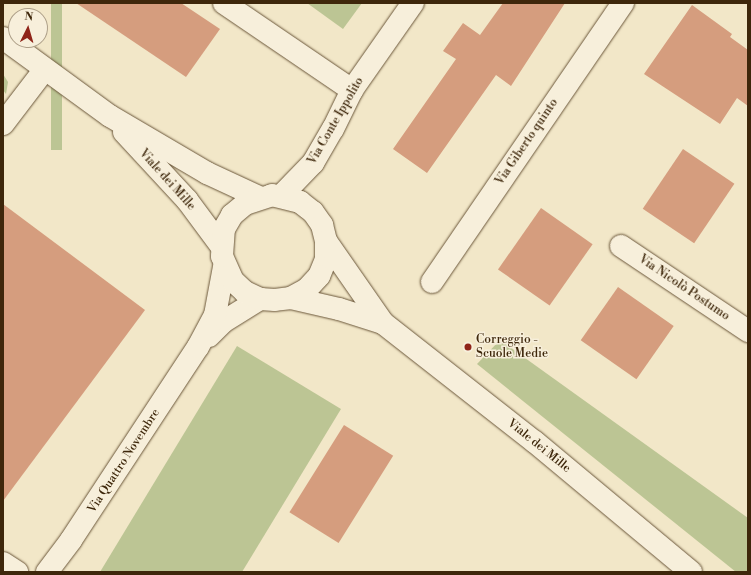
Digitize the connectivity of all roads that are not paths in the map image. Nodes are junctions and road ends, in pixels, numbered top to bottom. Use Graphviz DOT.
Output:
graph roads {
  1 [pos="224,3"];
  2 [pos="413,3"];
  3 [pos="623,3"];
  4 [pos="3,38"];
  5 [pos="45,69"];
  6 [pos="352,90"];
  7 [pos="110,116"];
  8 [pos="3,124"];
  9 [pos="281,196"];
  10 [pos="260,197"];
  11 [pos="326,241"];
  12 [pos="221,246"];
  13 [pos="621,246"];
  14 [pos="224,267"];
  15 [pos="432,282"];
  16 [pos="291,298"];
  17 [pos="260,299"];
  18 [pos="383,323"];
  19 [pos="748,331"];
  20 [pos="198,348"];
  21 [pos="3,563"];
  22 [pos="17,572"];
  23 [pos="47,572"];
  24 [pos="691,572"];
  1 -- 6 [label="main road"];
  2 -- 6 [label="main road, Via Conte Ippolito"];
  3 -- 15 [label="main road, Via Giberto quinto"];
  4 -- 5 [label="main road, Viale dei Mille"];
  5 -- 7 [label="main road, Viale dei Mille"];
  5 -- 8 [label="main road"];
  6 -- 9 [label="main road, Via Conte Ippolito"];
  7 -- 10 [label="main road, Viale dei Mille"];
  7 -- 12 [label="main road, Viale dei Mille"];
  9 -- 10 [label="main road, Viale dei Mille"];
  9 -- 11 [label="main road, Viale dei Mille"];
  10 -- 12 [label="main road, Viale dei Mille"];
  11 -- 16 [label="main road, Viale dei Mille"];
  11 -- 18 [label="main road, Viale dei Mille"];
  12 -- 14 [label="main road, Viale dei Mille"];
  13 -- 19 [label="main road, Via Nicolò Postumo"];
  14 -- 17 [label="main road, Viale dei Mille"];
  14 -- 20 [label="main road, Via Quattro Novembre"];
  16 -- 17 [label="main road, Viale dei Mille"];
  16 -- 18 [label="main road, Viale dei Mille"];
  17 -- 20 [label="main road, Via Quattro Novembre"];
  18 -- 24 [label="main road, Viale dei Mille"];
  20 -- 23 [label="main road, Via Quattro Novembre"];
  21 -- 22 [label="main road"];
}
